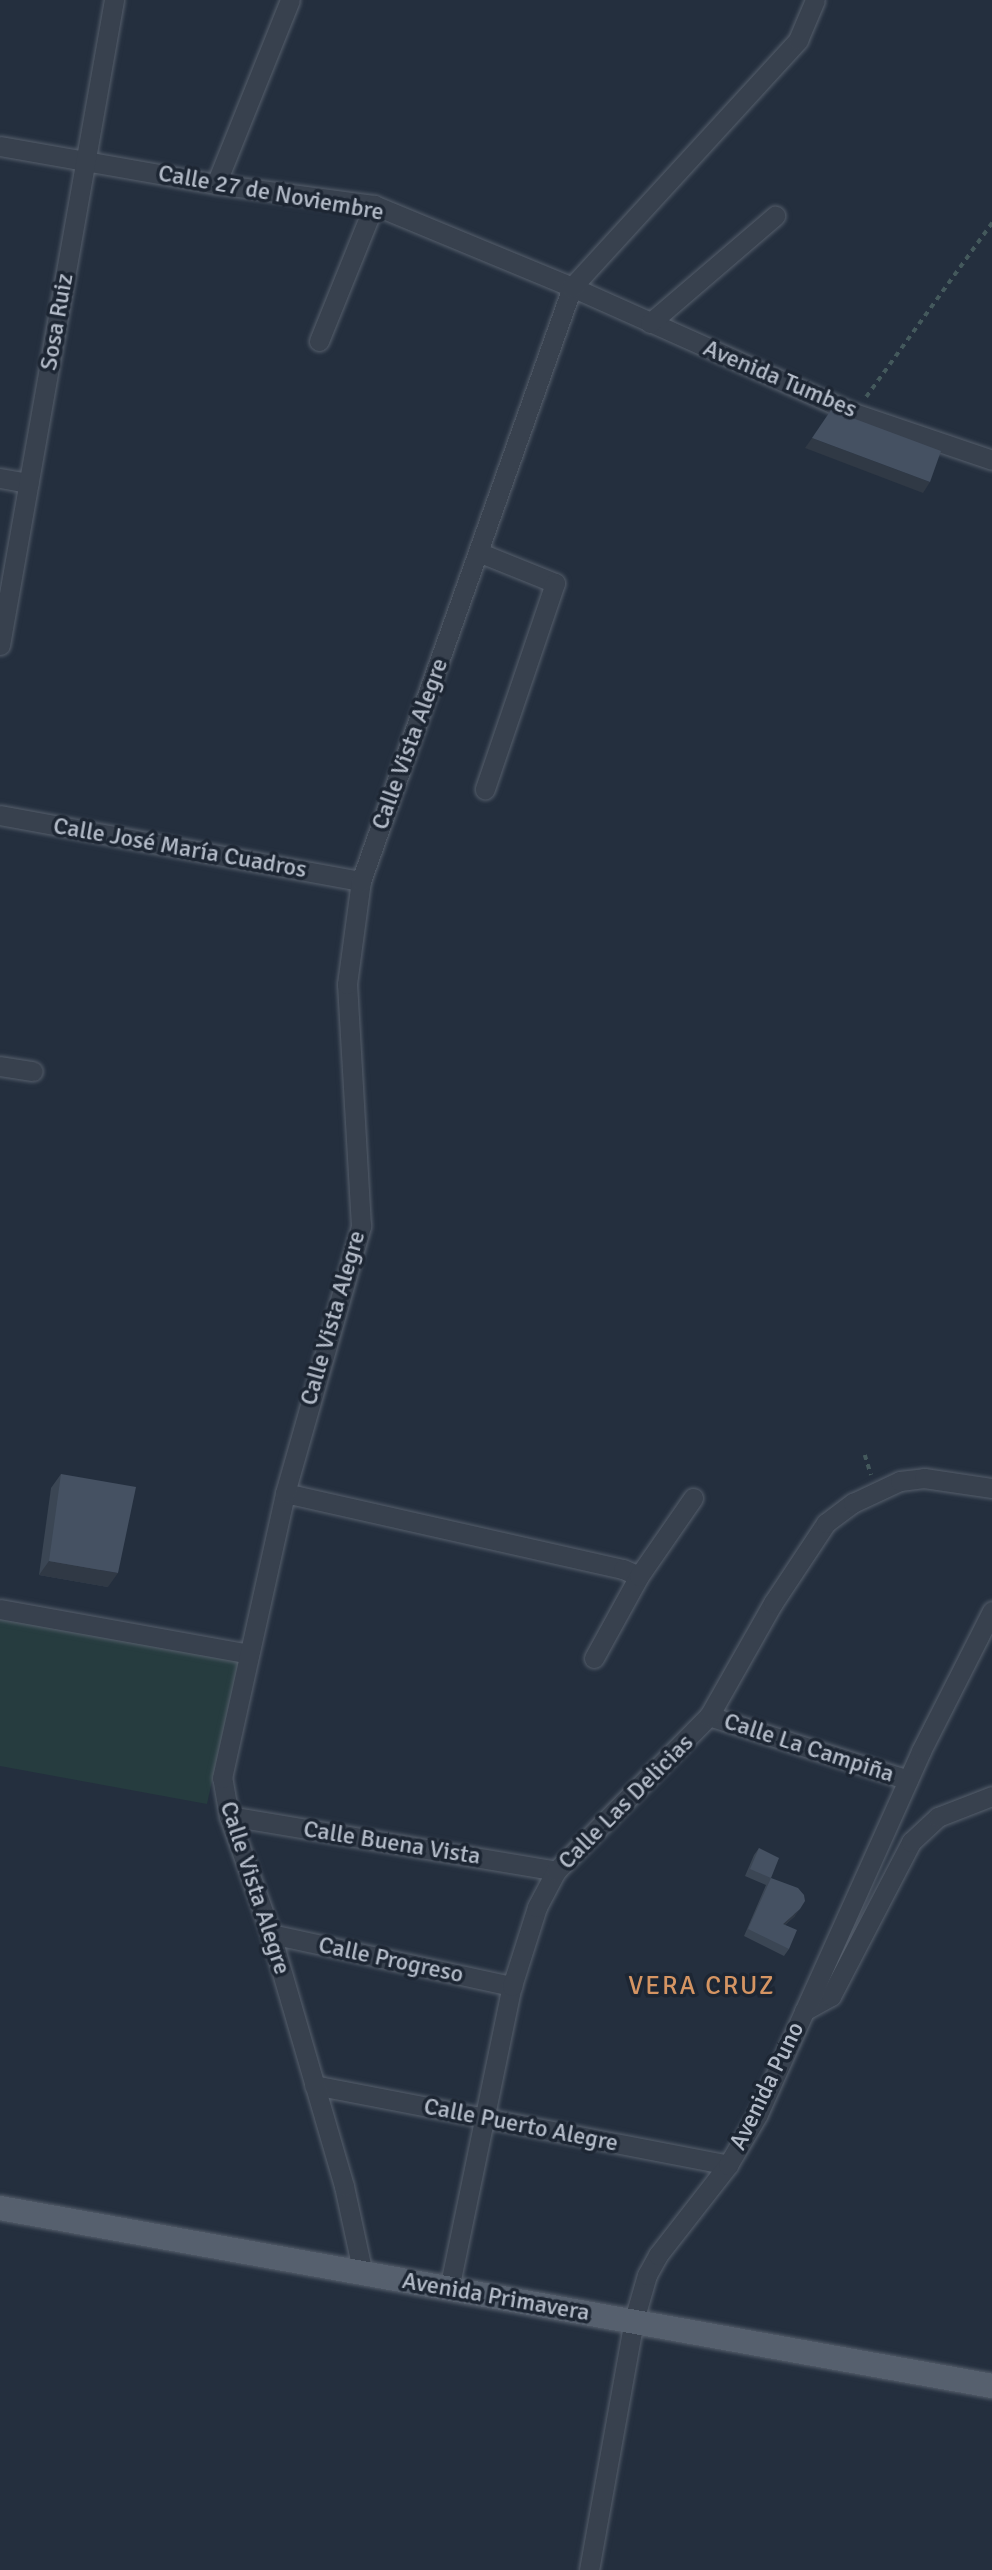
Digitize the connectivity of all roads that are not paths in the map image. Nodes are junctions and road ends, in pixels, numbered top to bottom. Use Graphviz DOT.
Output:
graph roads {
  1 [pos="114,0"];
  2 [pos="290,0"];
  3 [pos="815,0"];
  4 [pos="0,146"];
  5 [pos="85,161"];
  6 [pos="216,184"];
  7 [pos="373,205"];
  8 [pos="775,216"];
  9 [pos="572,287"];
  10 [pos="650,323"];
  11 [pos="319,341"];
  12 [pos="992,460"];
  13 [pos="0,478"];
  14 [pos="29,483"];
  15 [pos="478,552"];
  16 [pos="0,645"];
  17 [pos="485,789"];
  18 [pos="0,815"];
  19 [pos="361,881"];
  20 [pos="0,1066"];
  21 [pos="33,1071"];
  22 [pos="992,1488"];
  23 [pos="285,1493"];
  24 [pos="694,1498"];
  25 [pos="639,1576"];
  26 [pos="0,1609"];
  27 [pos="992,1611"];
  28 [pos="249,1654"];
  29 [pos="594,1658"];
  30 [pos="709,1716"];
  31 [pos="908,1780"];
  32 [pos="992,1796"];
  33 [pos="229,1816"];
  34 [pos="556,1871"];
  35 [pos="271,1934"];
  36 [pos="512,1986"];
  37 [pos="804,2011"];
  38 [pos="314,2085"];
  39 [pos="485,2118"];
  40 [pos="728,2165"];
  41 [pos="0,2208"];
  42 [pos="363,2274"];
  43 [pos="449,2289"];
  44 [pos="634,2320"];
  45 [pos="992,2386"];
  46 [pos="590,2570"];
  1 -- 5 [label="street, Sosa Ruiz"];
  2 -- 6 [label="street"];
  3 -- 9 [label="street"];
  4 -- 5 [label="street, Calle 27 de Noviembre"];
  5 -- 6 [label="street, Calle 27 de Noviembre"];
  5 -- 14 [label="street, Sosa Ruiz"];
  6 -- 7 [label="street, Calle 27 de Noviembre"];
  7 -- 9 [label="street, Calle 27 de Noviembre"];
  7 -- 11 [label="street"];
  8 -- 10 [label="street"];
  9 -- 10 [label="street, Avenida Tumbes"];
  9 -- 15 [label="street, Calle Vista Alegre"];
  10 -- 12 [label="street, Avenida Tumbes"];
  13 -- 14 [label="street"];
  14 -- 16 [label="street, Sosa Ruiz"];
  15 -- 17 [label="street"];
  15 -- 19 [label="street, Calle Vista Alegre"];
  18 -- 19 [label="street, Calle José María Cuadros"];
  19 -- 23 [label="street, Calle Vista Alegre"];
  20 -- 21 [label="street"];
  22 -- 30 [label="street, Calle Las Delicias"];
  23 -- 25 [label="street"];
  23 -- 28 [label="street, Calle Vista Alegre"];
  24 -- 25 [label="street"];
  25 -- 29 [label="street"];
  26 -- 28 [label="street"];
  27 -- 31 [label="street, Avenida Puno"];
  28 -- 33 [label="street, Calle Vista Alegre"];
  30 -- 31 [label="street, Calle La Campiña"];
  30 -- 34 [label="street, Calle Las Delicias"];
  31 -- 37 [label="street, Avenida Puno"];
  32 -- 37 [label="street"];
  33 -- 34 [label="street, Calle Buena Vista"];
  33 -- 35 [label="street, Calle Vista Alegre"];
  34 -- 36 [label="street, Calle Las Delicias"];
  35 -- 36 [label="street, Calle Progreso"];
  35 -- 38 [label="street, Calle Vista Alegre"];
  36 -- 39 [label="street, Calle Las Delicias"];
  37 -- 40 [label="street, Avenida Puno"];
  38 -- 39 [label="street, Calle Puerto Alegre"];
  38 -- 42 [label="street, Calle Vista Alegre"];
  39 -- 40 [label="street, Calle Puerto Alegre"];
  39 -- 43 [label="street, Calle Las Delicias"];
  40 -- 44 [label="street, Avenida Puno"];
  41 -- 42 [label="main road, Avenida Primavera"];
  42 -- 43 [label="main road, Avenida Primavera"];
  43 -- 44 [label="main road, Avenida Primavera"];
  44 -- 45 [label="main road, Avenida Primavera"];
  44 -- 46 [label="street, Avenida Puno"];
}
